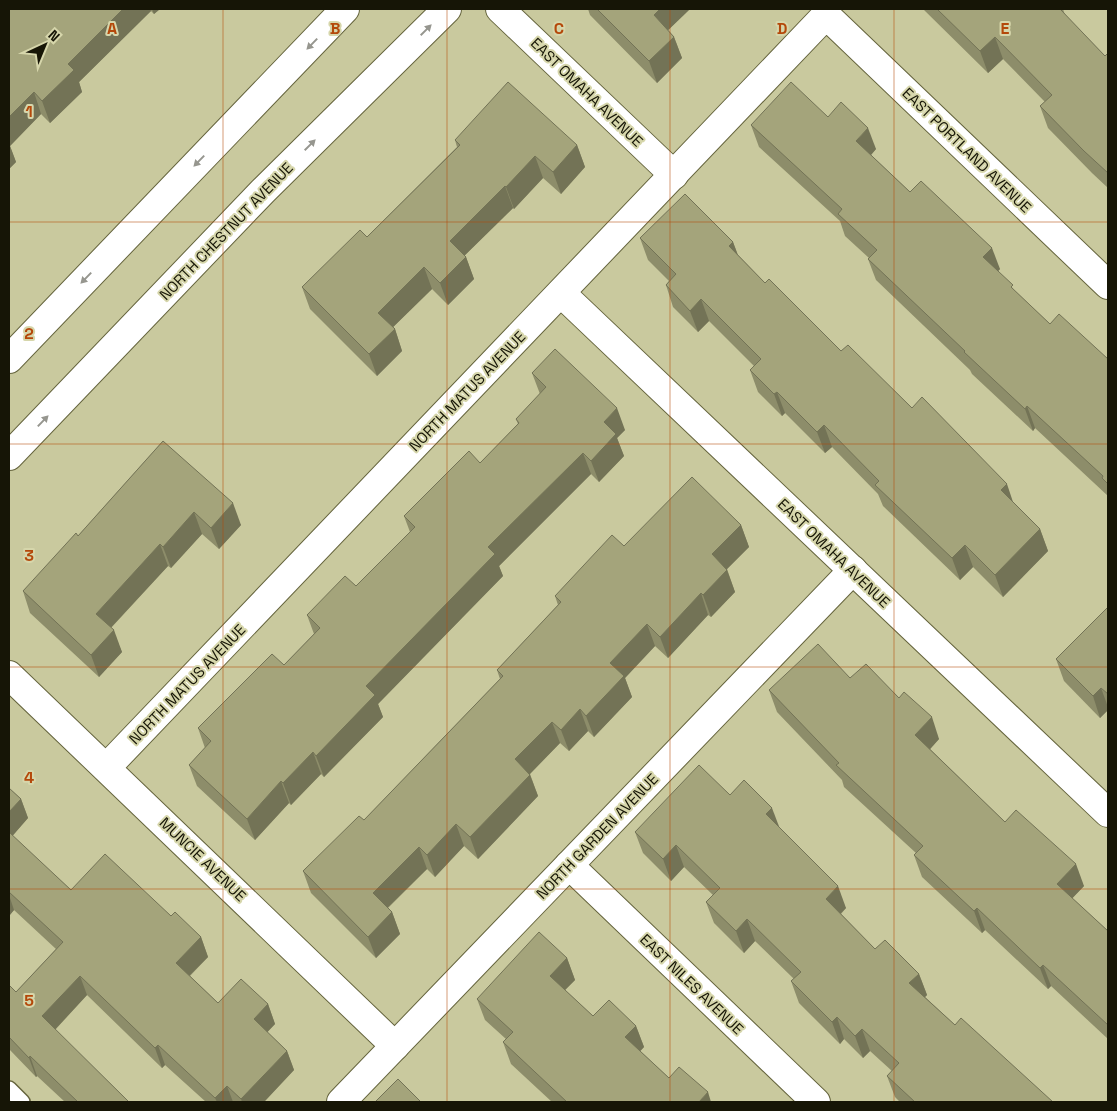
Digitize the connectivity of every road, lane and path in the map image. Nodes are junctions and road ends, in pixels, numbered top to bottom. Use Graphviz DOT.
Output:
graph roads {
  1 [pos="346,9"];
  2 [pos="447,9"];
  3 [pos="500,9"];
  4 [pos="826,15"];
  5 [pos="674,175"];
  6 [pos="1108,285"];
  7 [pos="560,292"];
  8 [pos="9,359"];
  9 [pos="9,456"];
  10 [pos="853,570"];
  11 [pos="9,674"];
  12 [pos="107,767"];
  13 [pos="1108,812"];
  14 [pos="569,865"];
  15 [pos="395,1046"];
  16 [pos="9,1089"];
  17 [pos="22,1102"];
  18 [pos="341,1102"];
  19 [pos="816,1102"];
  1 -- 8 [label="street, one-way"];
  9 -- 2 [label="street, NORTH CHESTNUT AVENUE, one-way"];
  3 -- 5 [label="street, EAST OMAHA AVENUE"];
  4 -- 5 [label="street, NORTH MATUS AVENUE"];
  4 -- 6 [label="street, EAST PORTLAND AVENUE"];
  5 -- 7 [label="street, NORTH MATUS AVENUE"];
  7 -- 10 [label="street, EAST OMAHA AVENUE"];
  7 -- 12 [label="street, NORTH MATUS AVENUE"];
  10 -- 13 [label="street, EAST OMAHA AVENUE"];
  10 -- 14 [label="street, NORTH GARDEN AVENUE"];
  11 -- 12 [label="street, MUNCIE AVENUE"];
  12 -- 15 [label="street, MUNCIE AVENUE"];
  14 -- 15 [label="street, NORTH GARDEN AVENUE"];
  14 -- 19 [label="street, EAST NILES AVENUE"];
  15 -- 18 [label="street, NORTH GARDEN AVENUE"];
  16 -- 17 [label="lane"];
}
